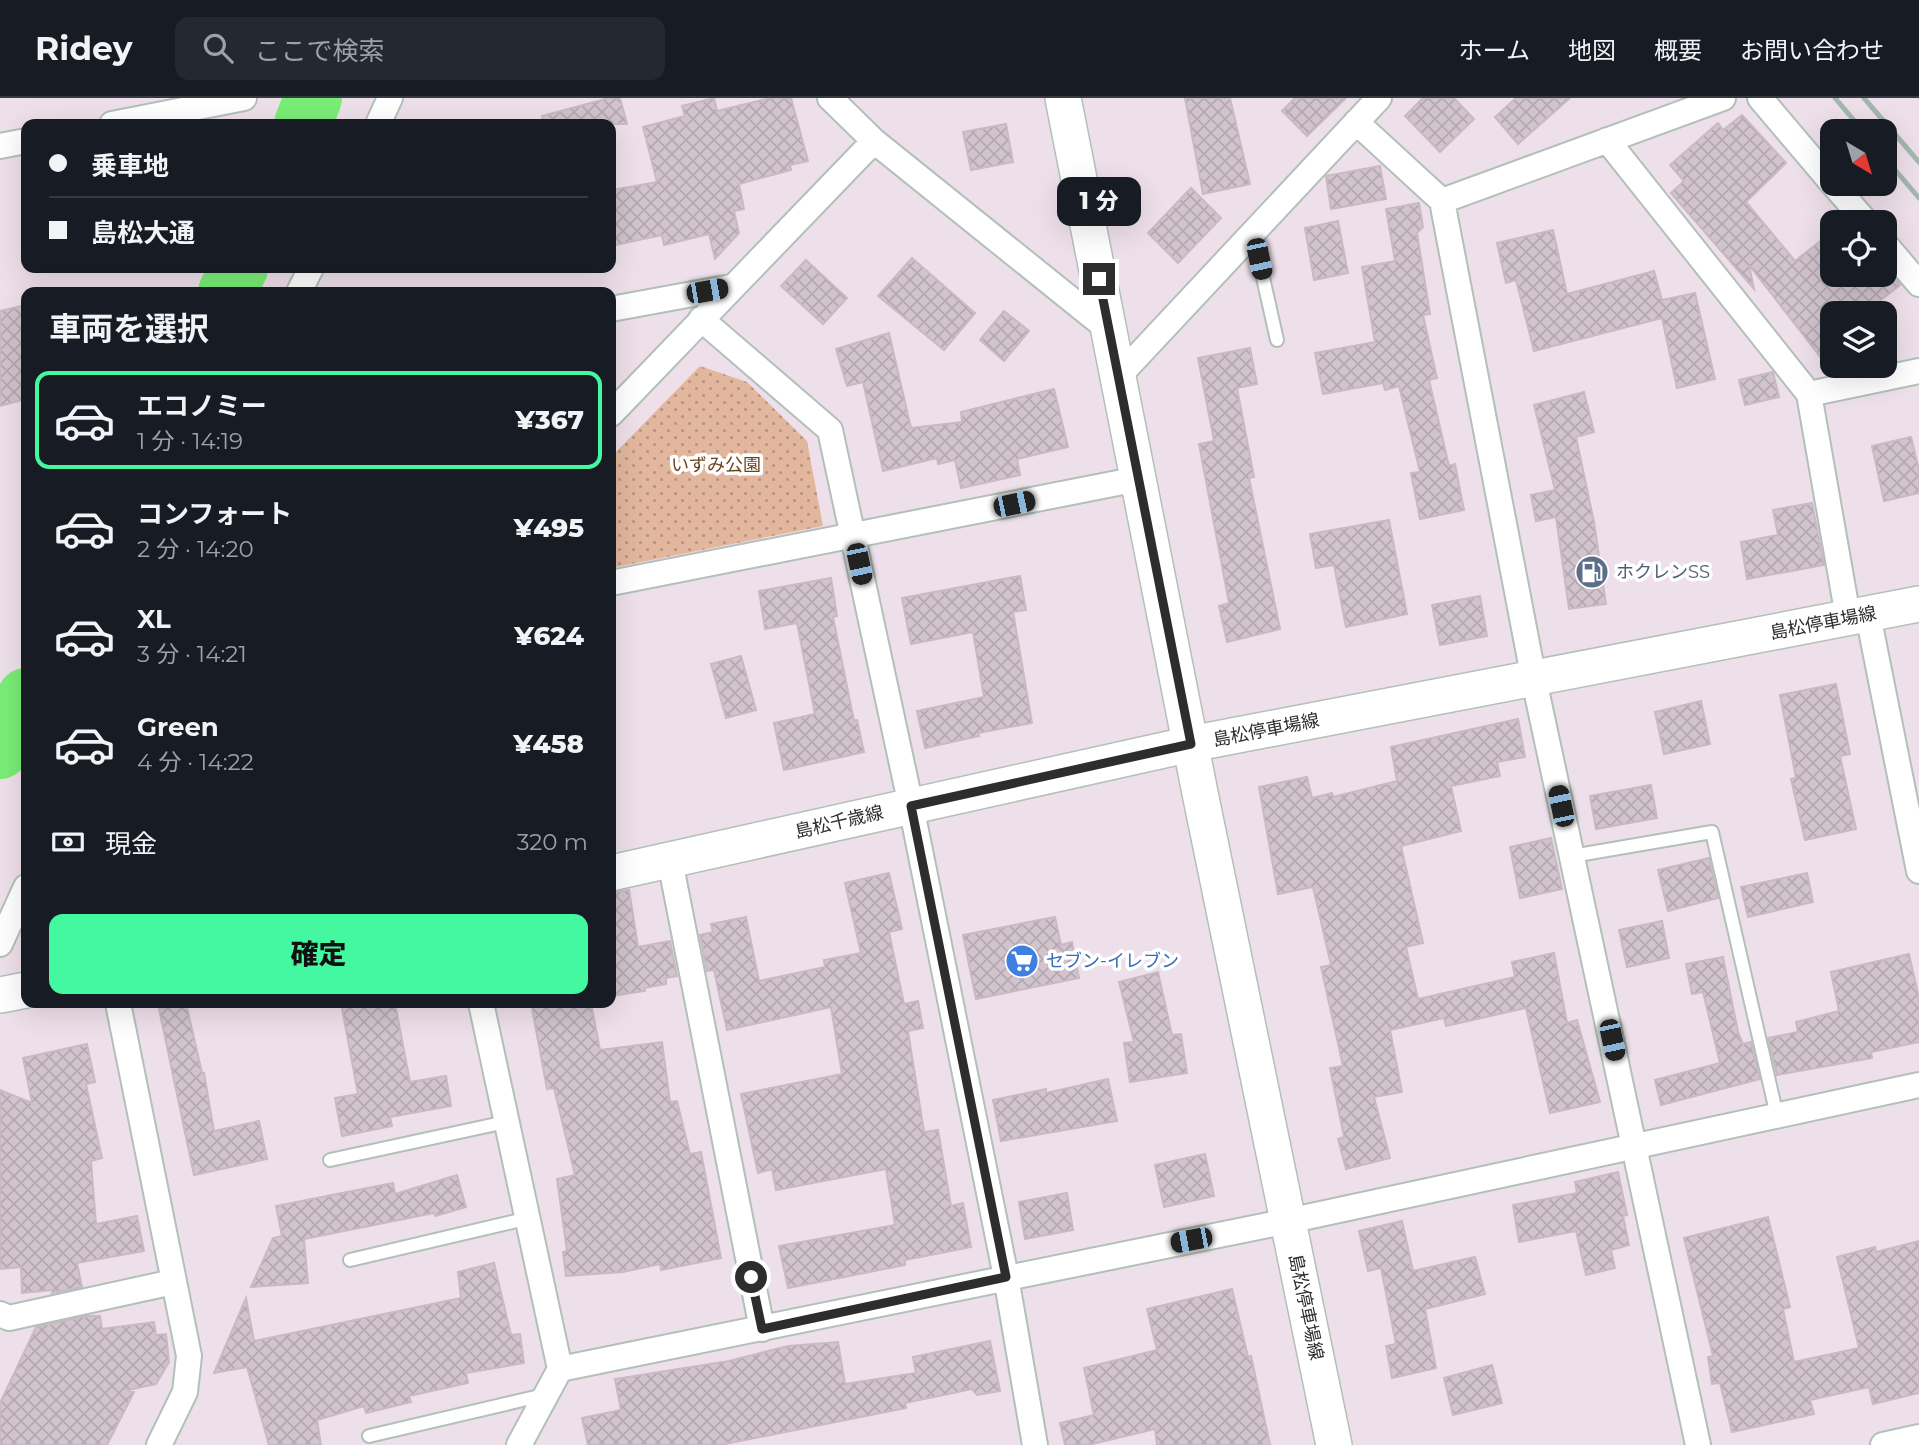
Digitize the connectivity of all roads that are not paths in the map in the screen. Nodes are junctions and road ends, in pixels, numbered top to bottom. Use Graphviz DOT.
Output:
graph roads {
  1 [pos="390,98"];
  2 [pos="830,98"];
  3 [pos="1063,98"];
  4 [pos="1379,98"];
  5 [pos="1723,98"];
  6 [pos="1760,98"];
  7 [pos="238,99"];
  8 [pos="137,119"];
  9 [pos="380,119"];
  10 [pos="1356,122"];
  11 [pos="1607,140"];
  12 [pos="874,141"];
  13 [pos="21,142"];
  14 [pos="0,146"];
  15 [pos="1820,168"];
  16 [pos="1844,196"];
  17 [pos="1442,201"];
  18 [pos="1856,210"];
  19 [pos="1253,233"];
  20 [pos="1897,258"];
  21 [pos="1919,284"];
  22 [pos="731,287"];
  23 [pos="616,308"];
  24 [pos="701,319"];
  25 [pos="1109,330"];
  26 [pos="1277,340"];
  27 [pos="1919,372"];
  28 [pos="1118,377"];
  29 [pos="1809,394"];
  30 [pos="616,409"];
  31 [pos="1138,479"];
  32 [pos="853,537"];
  33 [pos="616,582"];
  34 [pos="1919,604"];
  35 [pos="1858,616"];
  36 [pos="1534,680"];
  37 [pos="1191,744"];
  38 [pos="911,806"];
  39 [pos="1572,856"];
  40 [pos="670,861"];
  41 [pos="1919,871"];
  42 [pos="616,872"];
  43 [pos="21,898"];
  44 [pos="0,944"];
  45 [pos="21,991"];
  46 [pos="0,995"];
  47 [pos="119,1008"];
  48 [pos="482,1008"];
  49 [pos="1919,1085"];
  50 [pos="1777,1116"];
  51 [pos="506,1122"];
  52 [pos="1635,1146"];
  53 [pos="330,1160"];
  54 [pos="525,1219"];
  55 [pos="1288,1221"];
  56 [pos="350,1260"];
  57 [pos="1006,1277"];
  58 [pos="173,1282"];
  59 [pos="0,1314"];
  60 [pos="762,1329"];
  61 [pos="560,1369"];
  62 [pos="545,1395"];
  63 [pos="369,1436"];
  64 [pos="1919,1437"];
  65 [pos="159,1445"];
  66 [pos="519,1445"];
  67 [pos="1035,1445"];
  68 [pos="1334,1445"];
  69 [pos="1698,1445"];
  70 [pos="1883,1445"];
  1 -- 9 [label="street"];
  2 -- 12 [label="street"];
  3 -- 25 [label="main road"];
  4 -- 10 [label="street"];
  5 -- 11 [label="street"];
  6 -- 15 [label="street"];
  7 -- 8 [label="street"];
  10 -- 17 [label="street"];
  10 -- 19 [label="street"];
  11 -- 17 [label="street"];
  11 -- 29 [label="street"];
  12 -- 22 [label="street"];
  12 -- 25 [label="street"];
  13 -- 14 [label="street"];
  16 -- 18 [label="street"];
  17 -- 36 [label="street"];
  19 -- 26 [label="lane"];
  19 -- 28 [label="street"];
  20 -- 21 [label="street"];
  22 -- 23 [label="street"];
  22 -- 24 [label="street"];
  24 -- 30 [label="street"];
  24 -- 32 [label="street"];
  25 -- 28 [label="main road"];
  27 -- 29 [label="street"];
  28 -- 31 [label="main road"];
  29 -- 35 [label="street"];
  31 -- 32 [label="street"];
  31 -- 37 [label="main road"];
  32 -- 33 [label="street"];
  32 -- 38 [label="street"];
  34 -- 35 [label="main road, 島松停車場線"];
  35 -- 36 [label="main road, 島松停車場線"];
  35 -- 41 [label="street"];
  36 -- 37 [label="main road, 島松停車場線"];
  36 -- 39 [label="street"];
  37 -- 38 [label="main road, 島松千歳線"];
  37 -- 55 [label="main road, 島松停車場線"];
  38 -- 40 [label="main road, 島松千歳線"];
  38 -- 57 [label="street"];
  39 -- 50 [label="lane"];
  39 -- 52 [label="street"];
  40 -- 42 [label="main road, 島松千歳線"];
  40 -- 60 [label="street"];
  43 -- 44 [label="street"];
  45 -- 46 [label="main road"];
  47 -- 58 [label="street"];
  48 -- 51 [label="street"];
  49 -- 50 [label="street"];
  50 -- 52 [label="street"];
  51 -- 53 [label="lane"];
  51 -- 54 [label="street"];
  52 -- 55 [label="street"];
  52 -- 69 [label="street"];
  54 -- 56 [label="lane"];
  54 -- 61 [label="street"];
  55 -- 57 [label="street"];
  55 -- 68 [label="main road, 島松停車場線"];
  57 -- 60 [label="street"];
  57 -- 67 [label="street"];
  58 -- 59 [label="street"];
  58 -- 65 [label="street"];
  60 -- 61 [label="street"];
  61 -- 62 [label="street"];
  62 -- 63 [label="lane"];
  62 -- 66 [label="street"];
  64 -- 70 [label="street"];
}
